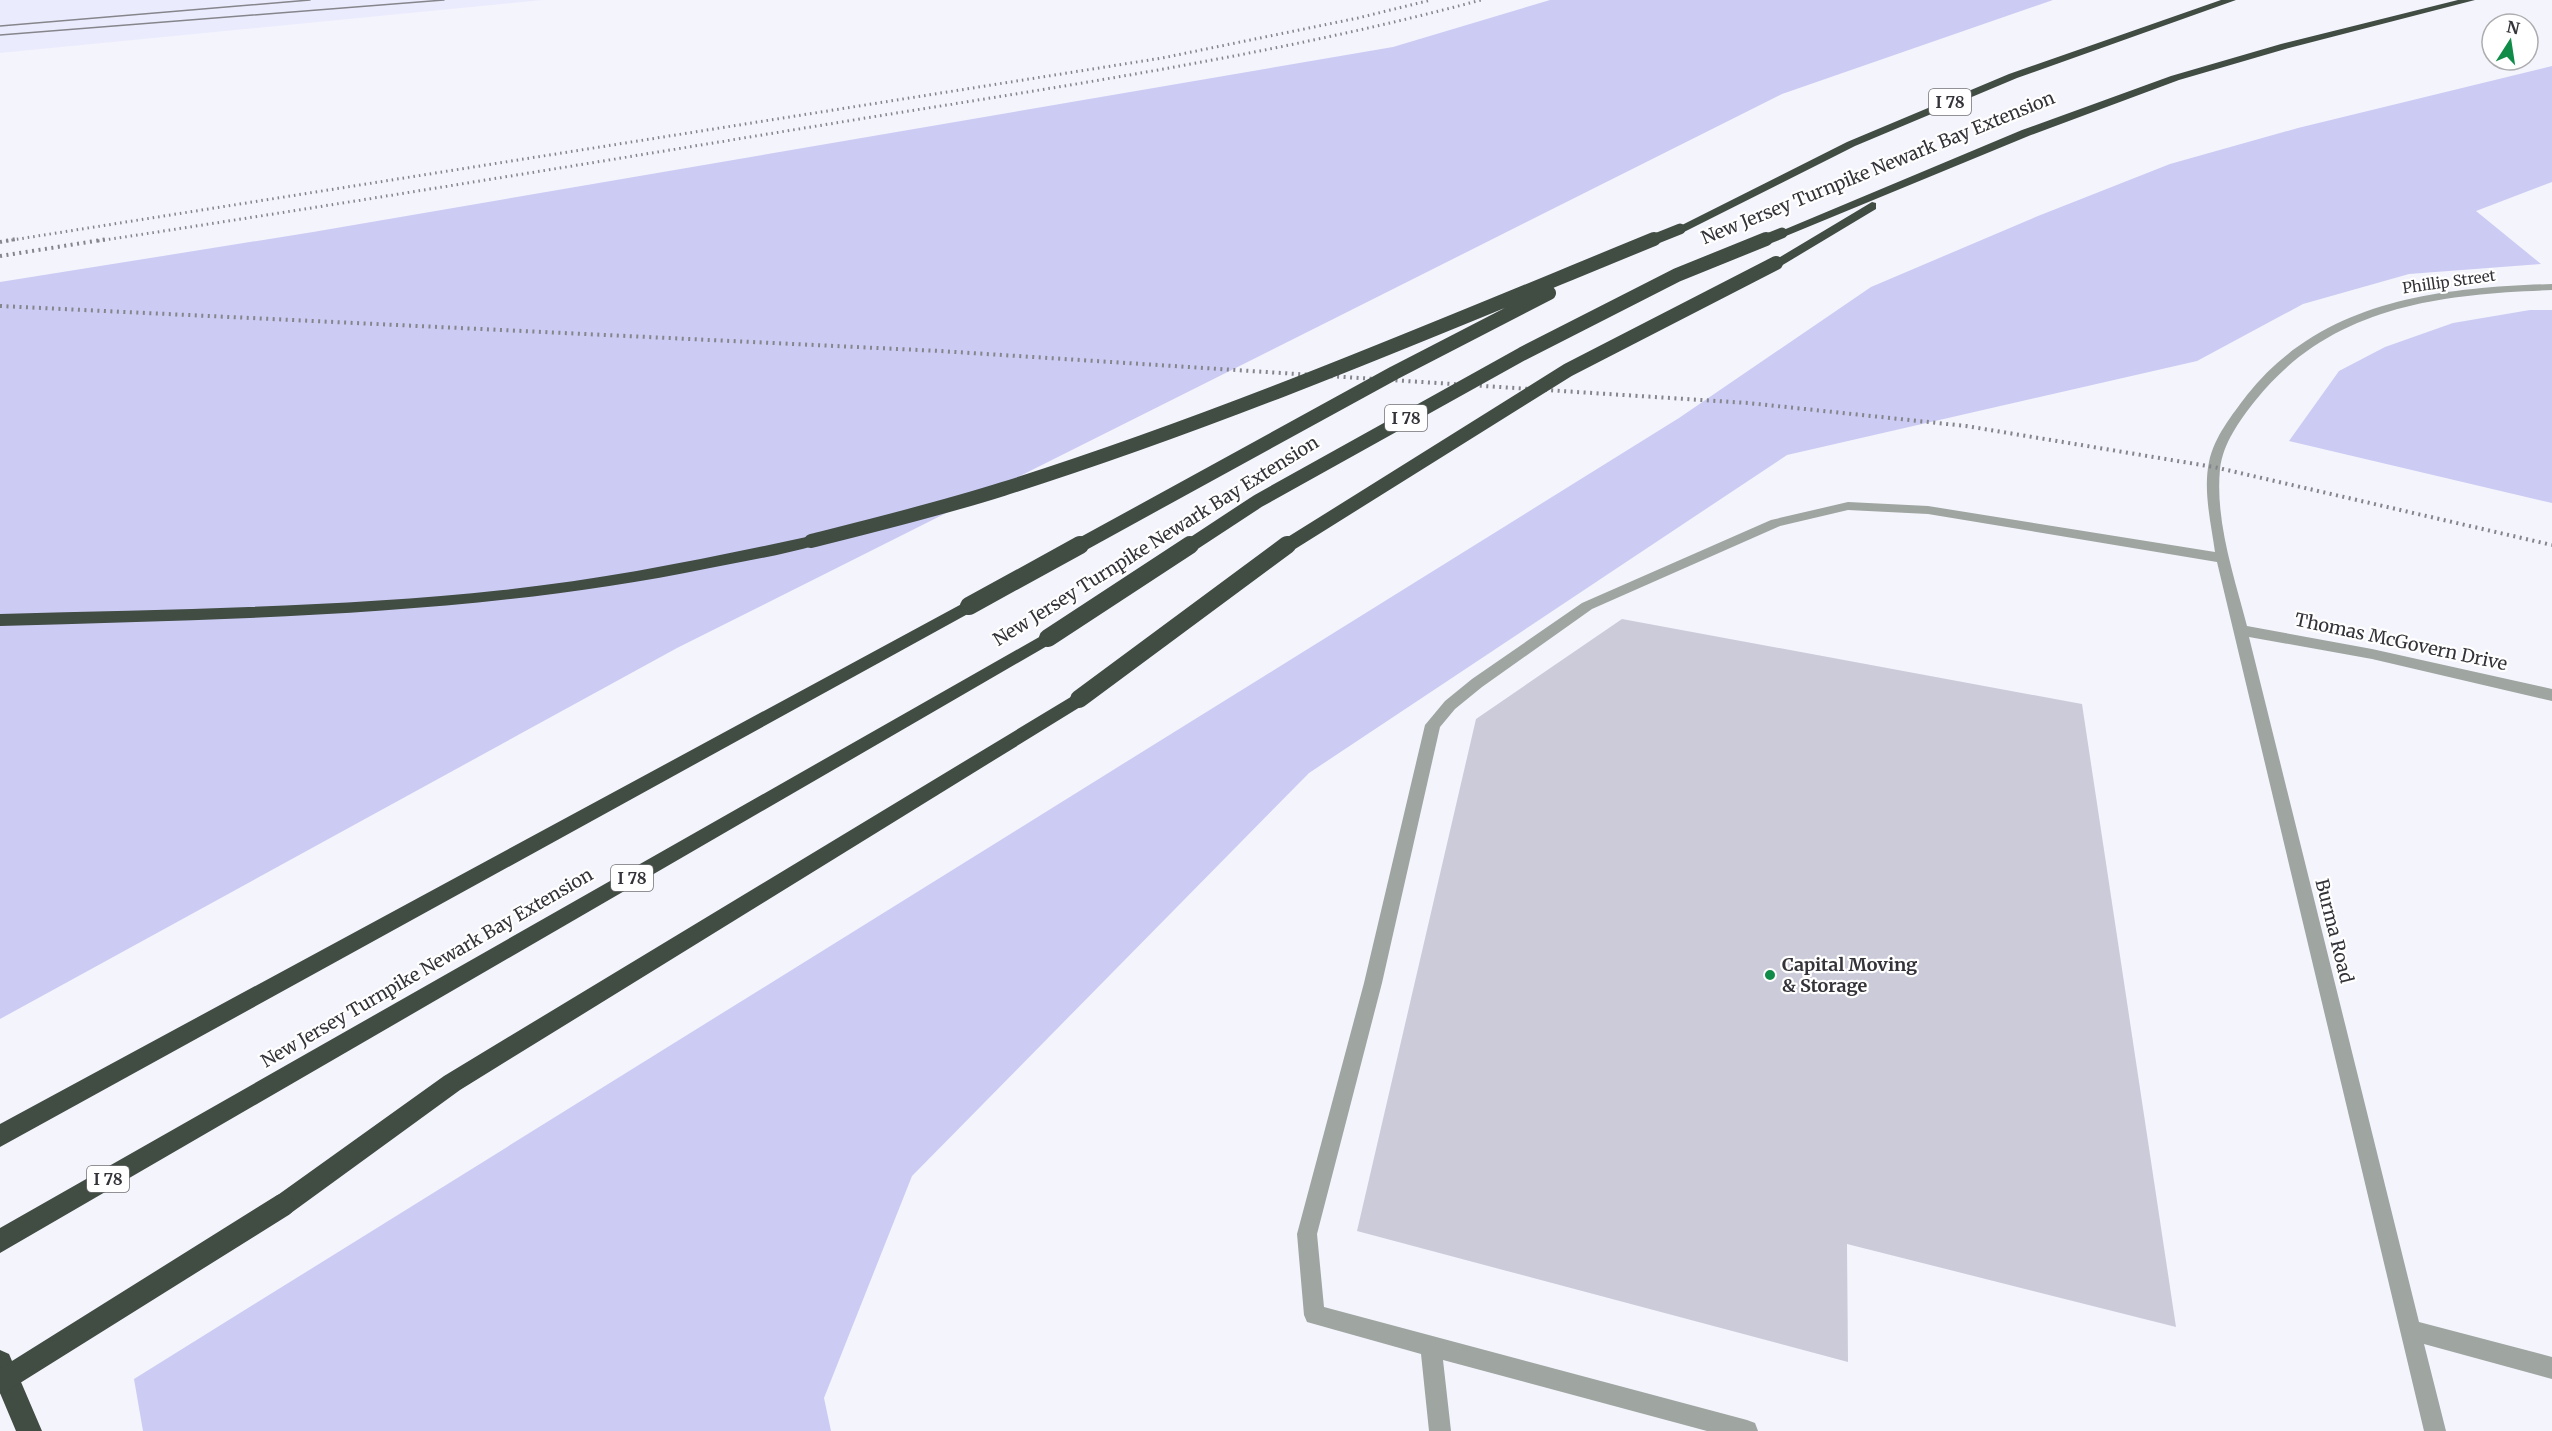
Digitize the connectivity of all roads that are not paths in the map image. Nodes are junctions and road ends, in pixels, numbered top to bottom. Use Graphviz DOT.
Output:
graph roads {
  1 [pos="2231,0"];
  2 [pos="2470,0"];
  3 [pos="1926,174"];
  4 [pos="1680,229"];
  5 [pos="2552,287"];
  6 [pos="2223,439"];
  7 [pos="2223,558"];
  8 [pos="0,620"];
  9 [pos="2241,630"];
  10 [pos="2552,695"];
  11 [pos="0,1136"];
  12 [pos="0,1241"];
  13 [pos="2411,1330"];
  14 [pos="1431,1346"];
  15 [pos="0,1363"];
  16 [pos="2552,1368"];
  17 [pos="0,1382"];
  18 [pos="29,1431"];
  19 [pos="1440,1431"];
  20 [pos="1747,1431"];
  21 [pos="2435,1431"];
  1 -- 4 [label="highway, New Jersey Turnpike Newark Bay Extension / I 78"];
  2 -- 3 [label="highway, New Jersey Turnpike Newark Bay Extension / I 78"];
  3 -- 12 [label="highway, New Jersey Turnpike Newark Bay Extension / I 78, bridge"];
  3 -- 17 [label="highway, bridge"];
  4 -- 8 [label="highway, bridge"];
  4 -- 11 [label="highway, New Jersey Turnpike Newark Bay Extension / I 78, bridge"];
  5 -- 6 [label="street, Phillip Street"];
  6 -- 7 [label="street, Burma Road"];
  7 -- 9 [label="street, Burma Road"];
  7 -- 14 [label="street"];
  9 -- 10 [label="street, Thomas McGovern Drive"];
  9 -- 13 [label="street, Burma Road"];
  13 -- 16 [label="street"];
  13 -- 21 [label="street, Burma Road"];
  14 -- 19 [label="street"];
  14 -- 20 [label="street"];
  15 -- 18 [label="highway"];
}
